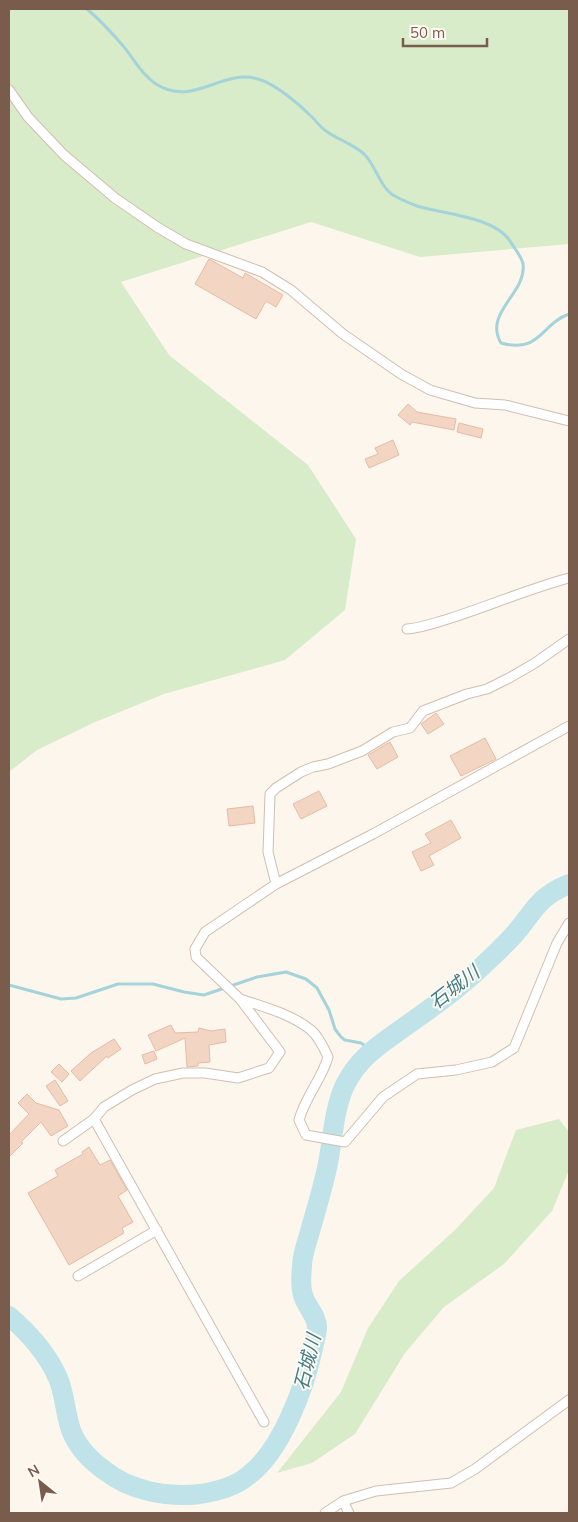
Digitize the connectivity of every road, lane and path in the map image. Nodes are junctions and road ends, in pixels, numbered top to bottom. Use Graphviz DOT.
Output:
graph roads {
  1 [pos="9,90"];
  2 [pos="569,421"];
  3 [pos="569,578"];
  4 [pos="407,629"];
  5 [pos="569,639"];
  6 [pos="569,726"];
  7 [pos="276,884"];
  8 [pos="569,923"];
  9 [pos="240,998"];
  10 [pos="94,1119"];
  11 [pos="63,1141"];
  12 [pos="157,1230"];
  13 [pos="78,1276"];
  14 [pos="569,1400"];
  15 [pos="264,1422"];
  16 [pos="343,1501"];
  17 [pos="326,1513"];
  18 [pos="349,1513"];
  1 -- 2 [label="street"];
  3 -- 4 [label="street"];
  5 -- 7 [label="street"];
  6 -- 7 [label="street"];
  7 -- 9 [label="street"];
  8 -- 9 [label="street"];
  9 -- 10 [label="street"];
  10 -- 11 [label="street"];
  10 -- 12 [label="street"];
  12 -- 13 [label="street"];
  12 -- 15 [label="street"];
  14 -- 16 [label="street"];
  16 -- 17 [label="street"];
  16 -- 18 [label="street"];
}
